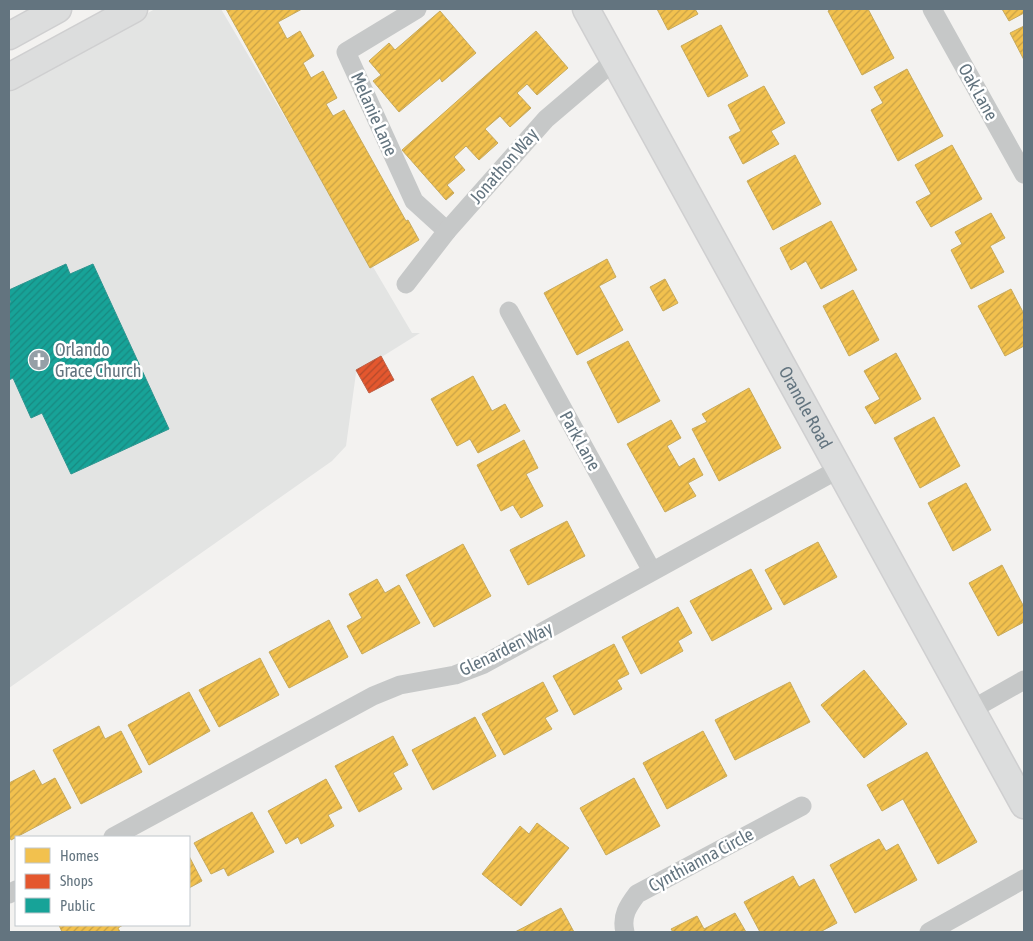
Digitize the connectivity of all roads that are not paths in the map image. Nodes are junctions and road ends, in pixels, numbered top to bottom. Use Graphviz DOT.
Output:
graph roads {
  1 [pos="58,9"];
  2 [pos="134,9"];
  3 [pos="586,9"];
  4 [pos="932,9"];
  5 [pos="412,11"];
  6 [pos="9,36"];
  7 [pos="614,61"];
  8 [pos="9,77"];
  9 [pos="1024,174"];
  10 [pos="447,232"];
  11 [pos="406,284"];
  12 [pos="509,311"];
  13 [pos="839,469"];
  14 [pos="652,571"];
  15 [pos="1024,680"];
  16 [pos="971,710"];
  17 [pos="1024,805"];
  18 [pos="802,806"];
  19 [pos="115,836"];
  20 [pos="1024,878"];
  21 [pos="625,932"];
  22 [pos="929,932"];
  1 -- 6 [label="street"];
  2 -- 8 [label="street"];
  3 -- 7 [label="street, Oranole Road"];
  4 -- 9 [label="street, Oak Lane"];
  5 -- 10 [label="street, Melanie Lane"];
  7 -- 10 [label="street, Jonathon Way"];
  7 -- 13 [label="street, Oranole Road"];
  10 -- 11 [label="street, Jonathon Way"];
  12 -- 14 [label="street, Park Lane"];
  13 -- 14 [label="street, Glenarden Way"];
  13 -- 16 [label="street, Oranole Road"];
  14 -- 19 [label="street, Glenarden Way"];
  15 -- 16 [label="street"];
  16 -- 17 [label="street, Oranole Road"];
  18 -- 21 [label="street, Cynthianna Circle"];
  20 -- 22 [label="street"];
}
